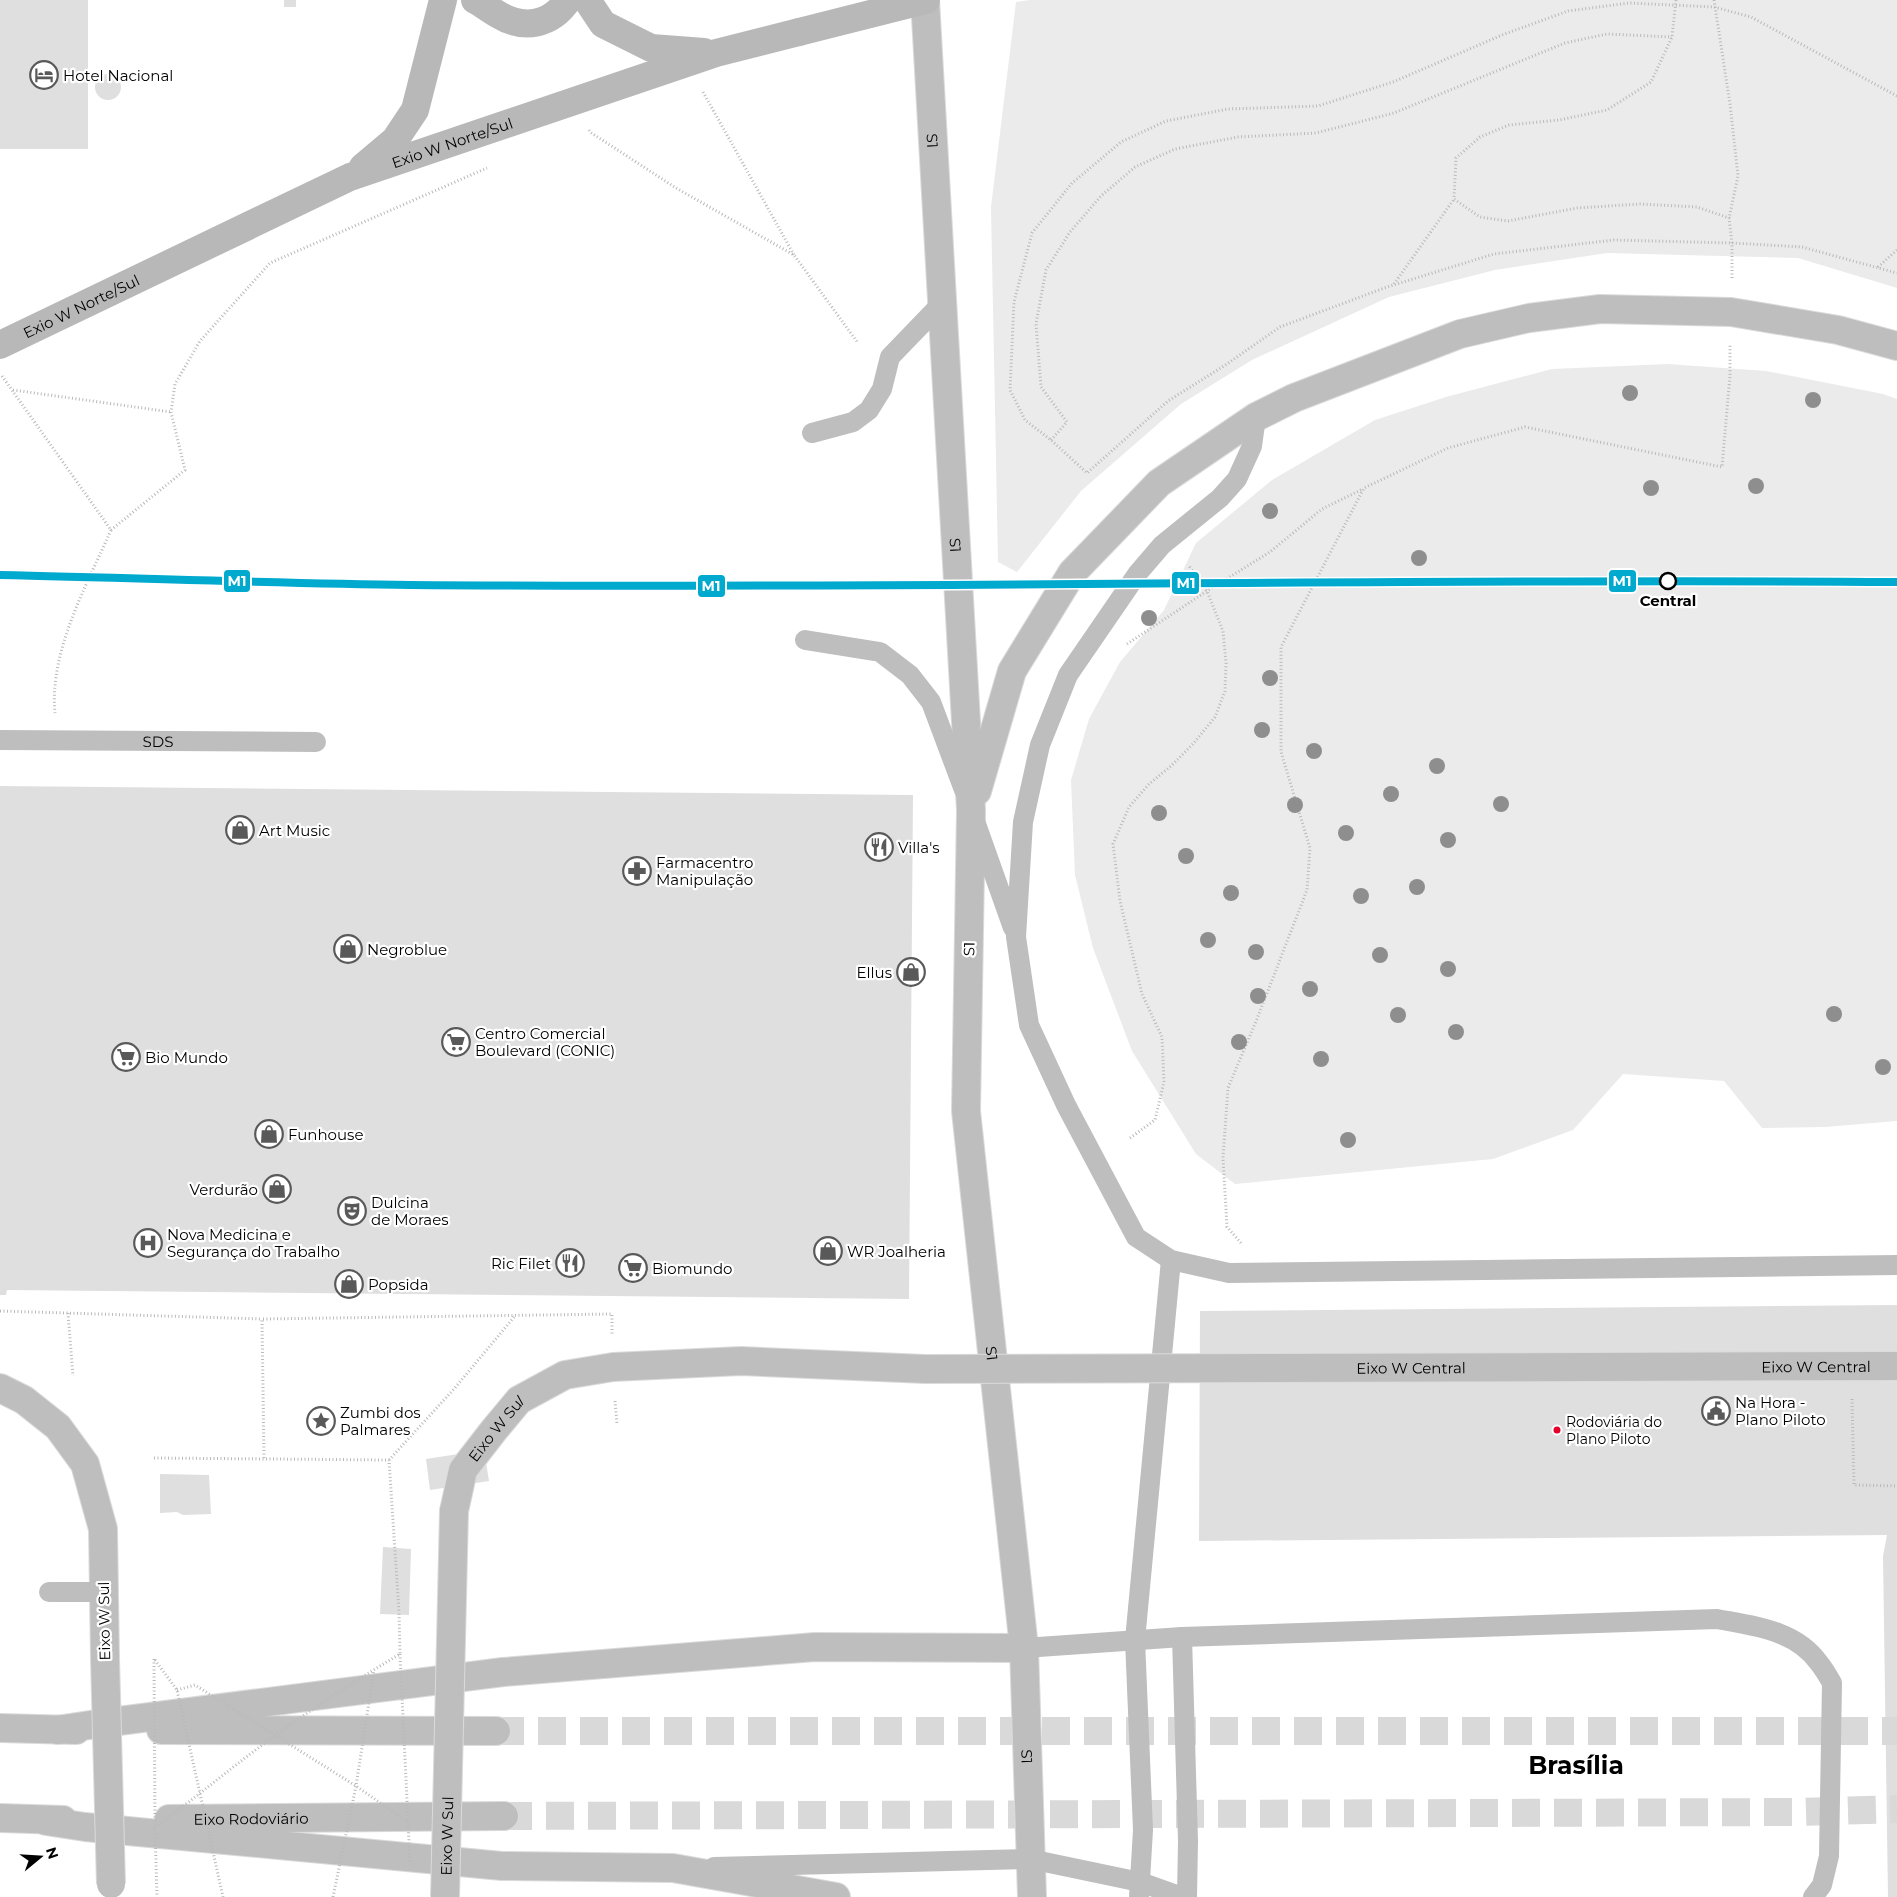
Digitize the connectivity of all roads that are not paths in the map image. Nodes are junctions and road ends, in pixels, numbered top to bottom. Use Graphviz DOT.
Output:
graph roads {
  1 [pos="443,0"];
  2 [pos="475,0"];
  3 [pos="568,0"];
  4 [pos="587,0"];
  5 [pos="925,0"];
  6 [pos="716,53"];
  7 [pos="350,178"];
  8 [pos="943,302"];
  9 [pos="4,343"];
  10 [pos="1897,346"];
  11 [pos="1256,417"];
  12 [pos="812,433"];
  13 [pos="805,640"];
  14 [pos="0,740"];
  15 [pos="316,742"];
  16 [pos="971,810"];
  17 [pos="1016,937"];
  18 [pos="1171,1260"];
  19 [pos="1897,1265"];
  20 [pos="1897,1366"];
  21 [pos="925,1369"];
  22 [pos="0,1388"];
  23 [pos="49,1592"];
  24 [pos="104,1592"];
  25 [pos="1182,1637"];
  26 [pos="1135,1640"];
  27 [pos="1024,1648"];
  28 [pos="0,1728"];
  29 [pos="57,1730"];
  30 [pos="496,1731"];
  31 [pos="504,1816"];
  32 [pos="0,1818"];
  33 [pos="46,1821"];
  34 [pos="1030,1859"];
  35 [pos="673,1868"];
  36 [pos="111,1890"];
  37 [pos="1140,1890"];
  38 [pos="445,1897"];
  39 [pos="836,1897"];
  40 [pos="1032,1897"];
  41 [pos="1182,1897"];
  42 [pos="1187,1897"];
  43 [pos="1813,1897"];
  1 -- 7 [label="main road"];
  2 -- 3 [label="main road"];
  4 -- 6 [label="main road"];
  5 -- 6 [label="main road, Exio W Norte/Sul, bridge"];
  5 -- 8 [label="main road, S1"];
  6 -- 7 [label="main road, Exio W Norte/Sul"];
  7 -- 9 [label="main road, Exio W Norte/Sul"];
  8 -- 12 [label="lane"];
  8 -- 16 [label="main road, S1"];
  10 -- 11 [label="main road"];
  11 -- 16 [label="main road"];
  11 -- 17 [label="lane"];
  13 -- 16 [label="lane"];
  14 -- 15 [label="lane, SDS"];
  16 -- 17 [label="lane"];
  16 -- 27 [label="main road, S1"];
  17 -- 18 [label="lane"];
  18 -- 19 [label="lane"];
  18 -- 26 [label="lane"];
  20 -- 21 [label="main road, Eixo W Central, bridge"];
  21 -- 38 [label="main road, Eixo W Sul, bridge"];
  22 -- 24 [label="main road, Eixo W Sul"];
  23 -- 24 [label="lane"];
  24 -- 36 [label="main road, Eixo W Sul, bridge"];
  25 -- 26 [label="lane"];
  25 -- 42 [label="lane"];
  25 -- 43 [label="lane"];
  26 -- 27 [label="lane"];
  26 -- 37 [label="lane"];
  27 -- 29 [label="main road"];
  27 -- 34 [label="main road, S1"];
  28 -- 29 [label="main road"];
  29 -- 30 [label="main road"];
  31 -- 33 [label="main road, Eixo Rodoviário"];
  32 -- 33 [label="main road, Eixo Rodoviário"];
  33 -- 35 [label="main road"];
  34 -- 35 [label="lane"];
  34 -- 37 [label="lane"];
  34 -- 40 [label="main road, S1"];
  35 -- 39 [label="main road"];
  37 -- 41 [label="lane"];
}
